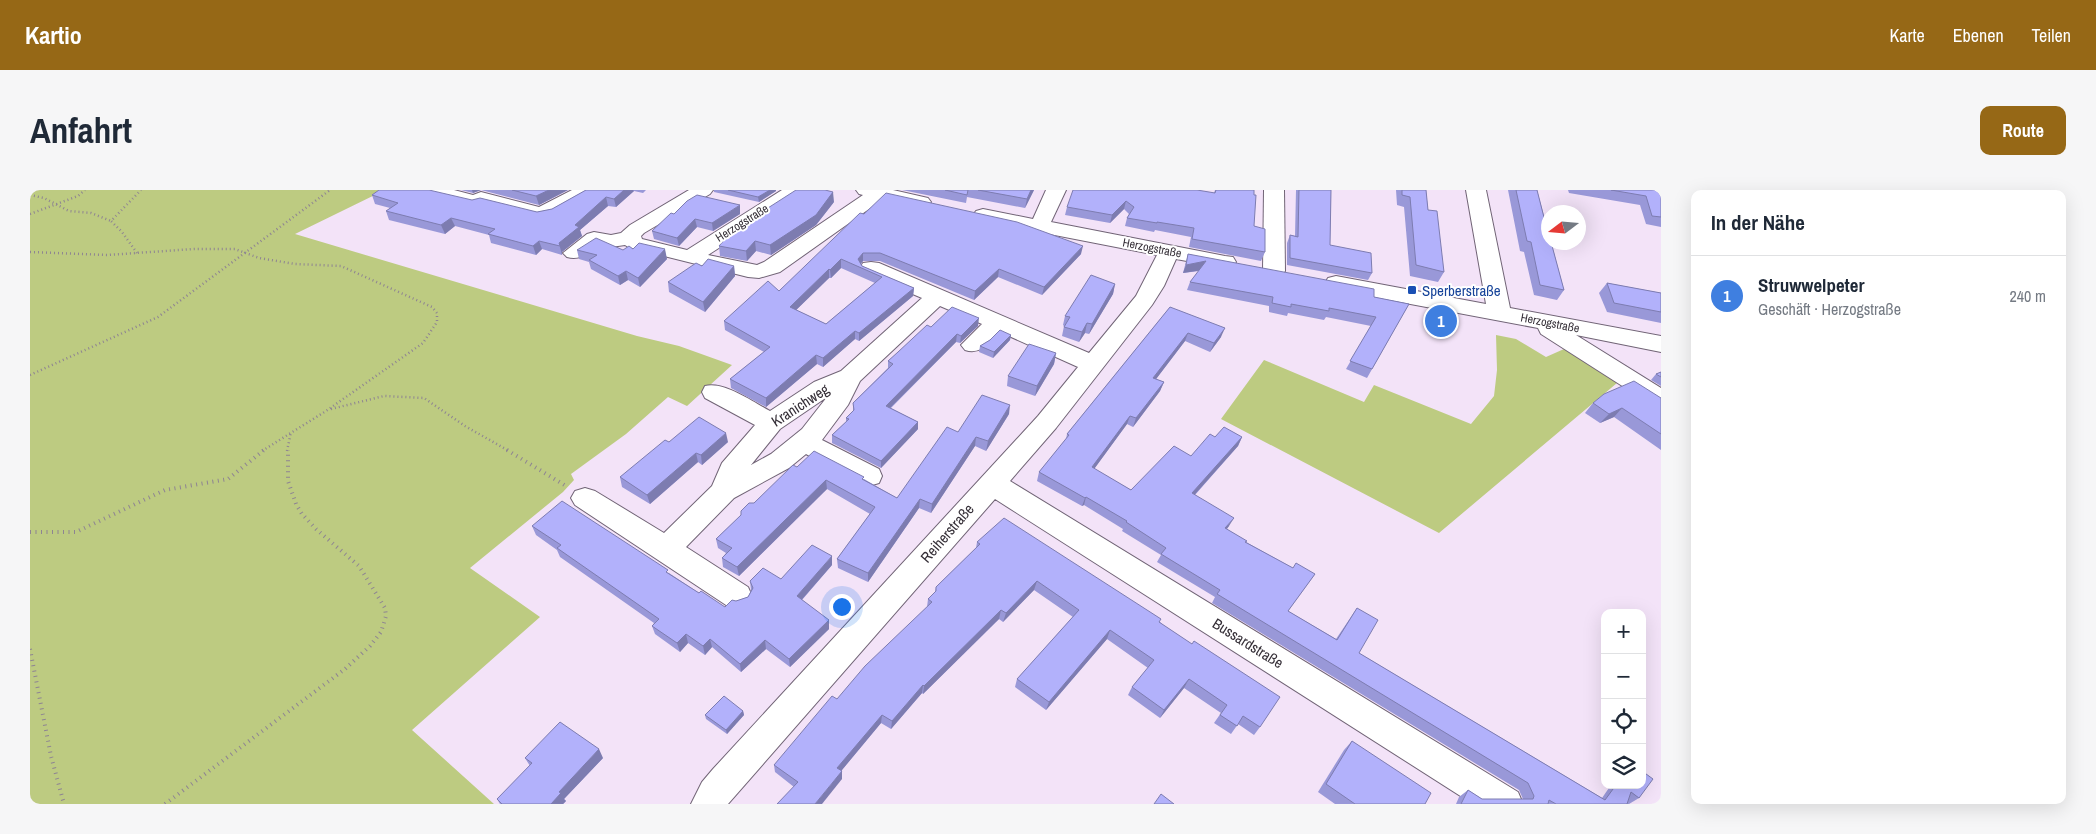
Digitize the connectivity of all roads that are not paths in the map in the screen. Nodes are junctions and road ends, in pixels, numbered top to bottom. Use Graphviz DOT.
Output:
graph roads {
  1 [pos="430,190"];
  2 [pos="586,190"];
  3 [pos="793,190"];
  4 [pos="1056,190"];
  5 [pos="1274,190"];
  6 [pos="1476,190"];
  7 [pos="873,192"];
  8 [pos="489,194"];
  9 [pos="704,195"];
  10 [pos="733,204"];
  11 [pos="936,205"];
  12 [pos="762,211"];
  13 [pos="964,211"];
  14 [pos="1039,227"];
  15 [pos="630,238"];
  16 [pos="1168,251"];
  17 [pos="574,253"];
  18 [pos="690,256"];
  19 [pos="870,268"];
  20 [pos="1276,271"];
  21 [pos="937,296"];
  22 [pos="1499,312"];
  23 [pos="1537,321"];
  24 [pos="998,322"];
  25 [pos="1661,344"];
  26 [pos="973,345"];
  27 [pos="1093,364"];
  28 [pos="850,377"];
  29 [pos="714,392"];
  30 [pos="1661,399"];
  31 [pos="771,423"];
  32 [pos="805,442"];
  33 [pos="869,476"];
  34 [pos="991,483"];
  35 [pos="724,491"];
  36 [pos="585,498"];
  37 [pos="666,549"];
  38 [pos="737,596"];
  39 [pos="710,804"];
  40 [pos="1505,804"];
  1 -- 8 [label="street"];
  2 -- 8 [label="street"];
  3 -- 12 [label="street, Herzogstraße"];
  4 -- 14 [label="street"];
  5 -- 20 [label="street"];
  6 -- 22 [label="street"];
  7 -- 11 [label="street, Herzogstraße"];
  7 -- 18 [label="street, Herzogstraße"];
  9 -- 15 [label="street"];
  10 -- 12 [label="street"];
  12 -- 18 [label="street, Herzogstraße"];
  13 -- 14 [label="street, Herzogstraße"];
  14 -- 16 [label="street, Herzogstraße"];
  15 -- 17 [label="street"];
  15 -- 18 [label="street, Herzogstraße"];
  16 -- 20 [label="street, Herzogstraße"];
  16 -- 27 [label="street, Reiherstraße"];
  19 -- 21 [label="street"];
  20 -- 22 [label="street, Herzogstraße"];
  21 -- 24 [label="street"];
  21 -- 28 [label="street, Kranichweg"];
  22 -- 23 [label="street, Herzogstraße"];
  23 -- 25 [label="street, Herzogstraße"];
  23 -- 30 [label="street"];
  24 -- 26 [label="street"];
  24 -- 27 [label="street"];
  27 -- 34 [label="street, Reiherstraße"];
  28 -- 31 [label="street, Kranichweg"];
  28 -- 32 [label="street, Kranichweg"];
  29 -- 31 [label="street"];
  31 -- 35 [label="street, Kranichweg"];
  32 -- 33 [label="street"];
  32 -- 35 [label="street, Kranichweg"];
  34 -- 39 [label="street, Reiherstraße"];
  34 -- 40 [label="street, Bussardstraße"];
  35 -- 37 [label="street, Kranichweg"];
  36 -- 37 [label="street"];
  37 -- 38 [label="street"];
}
